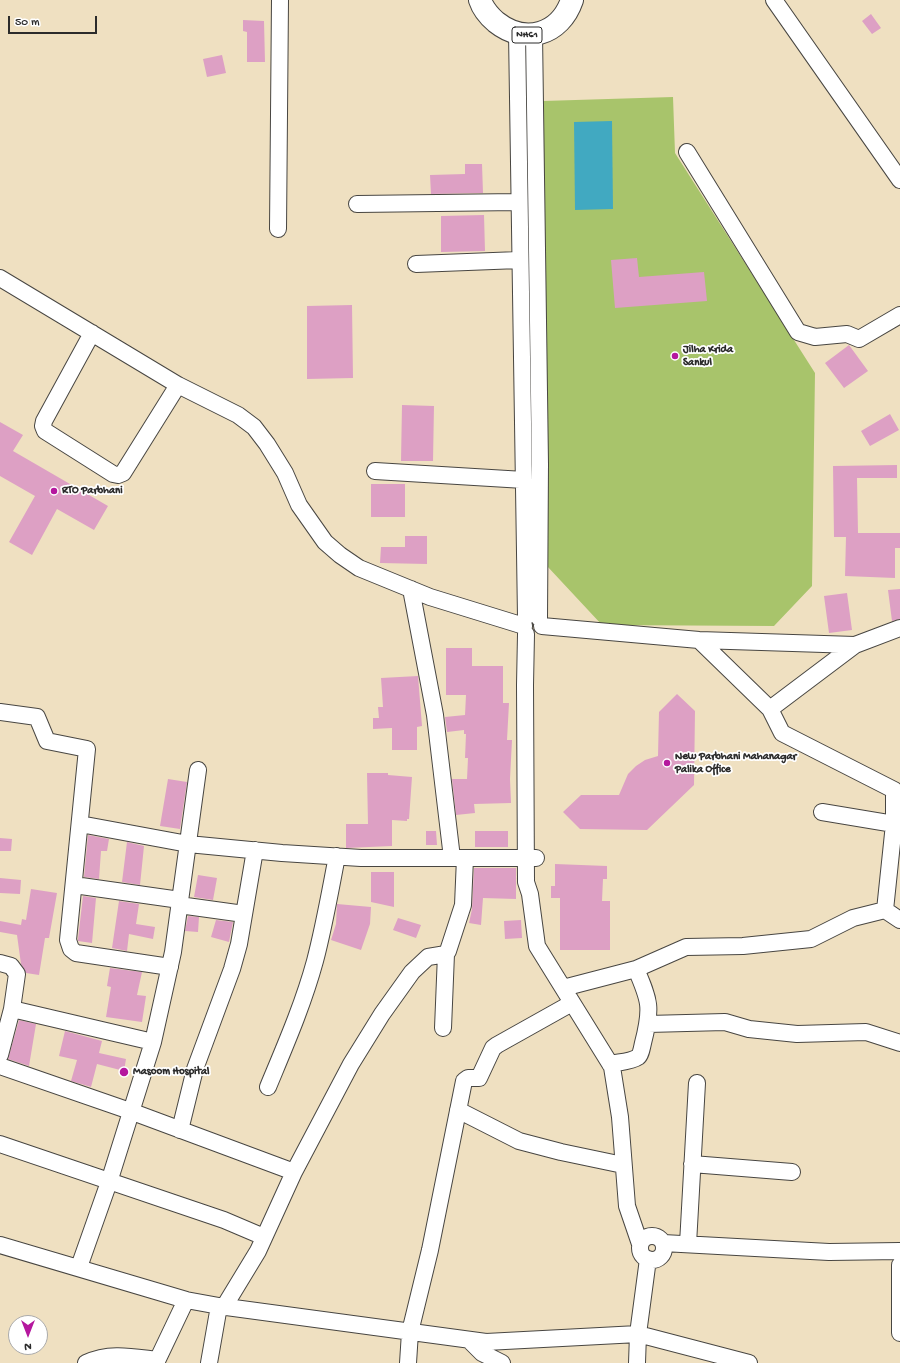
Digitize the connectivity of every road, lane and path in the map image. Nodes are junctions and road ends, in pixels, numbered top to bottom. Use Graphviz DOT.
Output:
graph roads {
  1 [pos="280,0"];
  2 [pos="480,0"];
  3 [pos="572,0"];
  4 [pos="774,0"];
  5 [pos="526,34"];
  6 [pos="687,152"];
  7 [pos="900,180"];
  8 [pos="518,202"];
  9 [pos="357,204"];
  10 [pos="278,229"];
  11 [pos="536,248"];
  12 [pos="519,254"];
  13 [pos="416,264"];
  14 [pos="0,278"];
  15 [pos="900,316"];
  16 [pos="92,333"];
  17 [pos="178,385"];
  18 [pos="375,471"];
  19 [pos="524,480"];
  20 [pos="411,589"];
  21 [pos="532,626"];
  22 [pos="900,628"];
  23 [pos="699,640"];
  24 [pos="855,646"];
  25 [pos="770,709"];
  26 [pos="0,712"];
  27 [pos="198,770"];
  28 [pos="897,789"];
  29 [pos="822,812"];
  30 [pos="80,824"];
  31 [pos="894,824"];
  32 [pos="188,844"];
  33 [pos="255,850"];
  34 [pos="895,853"];
  35 [pos="337,856"];
  36 [pos="458,858"];
  37 [pos="531,858"];
  38 [pos="74,885"];
  39 [pos="180,903"];
  40 [pos="885,910"];
  41 [pos="244,914"];
  42 [pos="900,920"];
  43 [pos="446,954"];
  44 [pos="0,963"];
  45 [pos="170,967"];
  46 [pos="636,969"];
  47 [pos="563,988"];
  48 [pos="572,1003"];
  49 [pos="12,1009"];
  50 [pos="648,1024"];
  51 [pos="443,1028"];
  52 [pos="2,1038"];
  53 [pos="153,1042"];
  54 [pos="900,1043"];
  55 [pos="0,1055"];
  56 [pos="610,1064"];
  57 [pos="0,1066"];
  58 [pos="697,1083"];
  59 [pos="268,1087"];
  60 [pos="458,1110"];
  61 [pos="130,1111"];
  62 [pos="180,1130"];
  63 [pos="0,1144"];
  64 [pos="692,1164"];
  65 [pos="623,1165"];
  66 [pos="294,1172"];
  67 [pos="792,1172"];
  68 [pos="109,1182"];
  69 [pos="264,1237"];
  70 [pos="663,1243"];
  71 [pos="640,1244"];
  72 [pos="688,1244"];
  73 [pos="0,1245"];
  74 [pos="900,1251"];
  75 [pos="648,1259"];
  76 [pos="900,1265"];
  77 [pos="79,1267"];
  78 [pos="186,1300"];
  79 [pos="221,1306"];
  80 [pos="410,1332"];
  81 [pos="900,1333"];
  82 [pos="638,1334"];
  83 [pos="469,1340"];
  84 [pos="156,1362"];
  85 [pos="86,1363"];
  86 [pos="209,1363"];
  87 [pos="408,1363"];
  88 [pos="502,1363"];
  89 [pos="637,1363"];
  90 [pos="749,1363"];
  1 -- 10 [label="street"];
  2 -- 5 [label="highway, NH61"];
  3 -- 5 [label="highway, NH61"];
  4 -- 7 [label="street"];
  5 -- 8 [label="street"];
  5 -- 11 [label="street"];
  6 -- 15 [label="street"];
  8 -- 9 [label="street"];
  8 -- 12 [label="street"];
  11 -- 12 [label="street"];
  11 -- 21 [label="street"];
  12 -- 13 [label="street"];
  12 -- 19 [label="street"];
  14 -- 16 [label="street"];
  16 -- 17 [label="street"];
  16 -- 17 [label="street"];
  17 -- 20 [label="street"];
  18 -- 19 [label="street"];
  19 -- 21 [label="street"];
  20 -- 21 [label="street"];
  20 -- 36 [label="street"];
  21 -- 23 [label="street"];
  21 -- 37 [label="street"];
  22 -- 24 [label="street"];
  23 -- 24 [label="street"];
  23 -- 25 [label="street"];
  24 -- 25 [label="street"];
  25 -- 28 [label="street"];
  26 -- 30 [label="street"];
  27 -- 32 [label="street"];
  28 -- 31 [label="street"];
  29 -- 31 [label="street"];
  30 -- 32 [label="street"];
  30 -- 38 [label="street"];
  31 -- 34 [label="street"];
  32 -- 33 [label="street"];
  32 -- 39 [label="street"];
  33 -- 35 [label="street"];
  33 -- 41 [label="street"];
  34 -- 40 [label="street"];
  35 -- 36 [label="street"];
  35 -- 59 [label="street"];
  36 -- 37 [label="street"];
  36 -- 43 [label="street"];
  37 -- 47 [label="street"];
  38 -- 39 [label="street"];
  38 -- 45 [label="street"];
  39 -- 41 [label="street"];
  39 -- 45 [label="street"];
  40 -- 42 [label="street"];
  40 -- 46 [label="street"];
  41 -- 62 [label="street"];
  43 -- 51 [label="street"];
  43 -- 66 [label="street"];
  44 -- 49 [label="street"];
  45 -- 53 [label="street"];
  46 -- 47 [label="street"];
  46 -- 50 [label="street"];
  47 -- 48 [label="street"];
  48 -- 56 [label="street"];
  48 -- 60 [label="street"];
  49 -- 52 [label="street"];
  49 -- 53 [label="street"];
  50 -- 54 [label="street"];
  50 -- 56 [label="street"];
  52 -- 55 [label="street"];
  53 -- 61 [label="street"];
  56 -- 65 [label="street"];
  57 -- 61 [label="street"];
  58 -- 64 [label="street"];
  60 -- 65 [label="street"];
  60 -- 80 [label="street"];
  61 -- 62 [label="street"];
  61 -- 68 [label="street"];
  62 -- 66 [label="street"];
  63 -- 68 [label="street"];
  64 -- 67 [label="street"];
  64 -- 72 [label="street"];
  65 -- 71 [label="street"];
  66 -- 69 [label="street"];
  68 -- 69 [label="street"];
  68 -- 77 [label="street"];
  69 -- 79 [label="street"];
  70 -- 71 [label="street"];
  70 -- 72 [label="street"];
  70 -- 75 [label="street"];
  71 -- 75 [label="street"];
  72 -- 74 [label="street"];
  73 -- 77 [label="street"];
  75 -- 82 [label="street"];
  76 -- 81 [label="street"];
  77 -- 78 [label="street"];
  78 -- 79 [label="street"];
  78 -- 84 [label="street"];
  79 -- 80 [label="street"];
  79 -- 86 [label="street"];
  80 -- 83 [label="street"];
  80 -- 87 [label="street"];
  82 -- 83 [label="street"];
  82 -- 89 [label="street"];
  82 -- 90 [label="street"];
  83 -- 88 [label="street"];
  84 -- 85 [label="street"];
}
